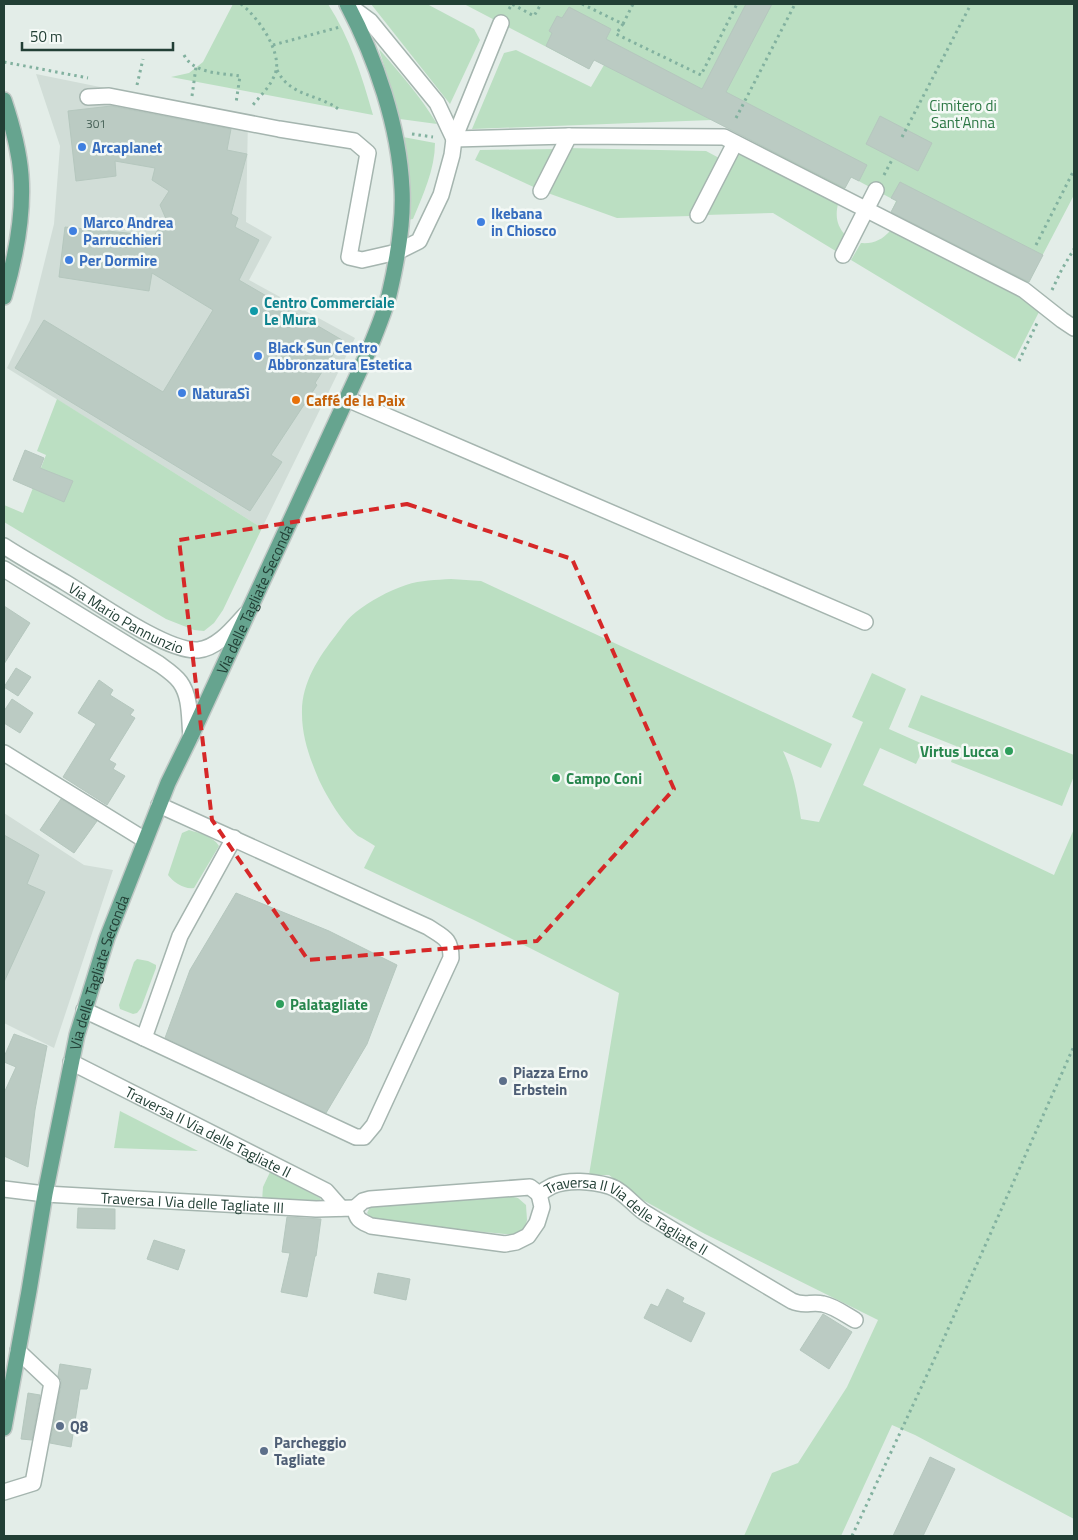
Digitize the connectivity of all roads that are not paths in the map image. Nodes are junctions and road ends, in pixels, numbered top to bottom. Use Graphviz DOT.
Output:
graph roads {
  1 [pos="347,4"];
  2 [pos="501,23"];
  3 [pos="88,97"];
  4 [pos="4,100"];
  5 [pos="569,136"];
  6 [pos="454,139"];
  7 [pos="736,143"];
  8 [pos="876,190"];
  9 [pos="541,191"];
  10 [pos="866,210"];
  11 [pos="698,216"];
  12 [pos="397,252"];
  13 [pos="843,255"];
  14 [pos="4,297"];
  15 [pos="1074,328"];
  16 [pos="347,399"];
  17 [pos="4,546"];
  18 [pos="4,569"];
  19 [pos="247,612"];
  20 [pos="865,622"];
  21 [pos="191,736"];
  22 [pos="4,753"];
  23 [pos="159,805"];
  24 [pos="234,838"];
  25 [pos="145,840"];
  26 [pos="84,1010"];
  27 [pos="144,1038"];
  28 [pos="71,1062"];
  29 [pos="4,1189"];
  30 [pos="45,1194"];
  31 [pos="539,1194"];
  32 [pos="348,1208"];
  33 [pos="855,1320"];
  34 [pos="18,1351"];
  35 [pos="4,1428"];
  36 [pos="4,1492"];
  1 -- 6 [label="street"];
  1 -- 12 [label="main road, Via delle Tagliate Seconda"];
  2 -- 6 [label="street"];
  3 -- 12 [label="street"];
  4 -- 14 [label="main road"];
  5 -- 6 [label="street"];
  5 -- 7 [label="street"];
  5 -- 9 [label="street"];
  6 -- 12 [label="street"];
  7 -- 10 [label="street"];
  7 -- 11 [label="street"];
  8 -- 10 [label="street"];
  10 -- 13 [label="street"];
  10 -- 15 [label="street"];
  12 -- 16 [label="main road, Via delle Tagliate Seconda"];
  16 -- 19 [label="main road, Via delle Tagliate Seconda"];
  16 -- 20 [label="street"];
  17 -- 19 [label="street, Via Mario Pannunzio"];
  18 -- 21 [label="street, Via Mario Pannunzio"];
  19 -- 21 [label="main road, Via delle Tagliate Seconda"];
  21 -- 23 [label="main road, Via delle Tagliate Seconda"];
  22 -- 25 [label="street"];
  23 -- 24 [label="street"];
  23 -- 25 [label="main road, Via delle Tagliate Seconda"];
  24 -- 27 [label="street"];
  24 -- 27 [label="street"];
  25 -- 26 [label="main road, Via delle Tagliate Seconda"];
  26 -- 27 [label="street"];
  26 -- 28 [label="main road, Via delle Tagliate Seconda"];
  28 -- 30 [label="main road, Via delle Tagliate Seconda"];
  28 -- 32 [label="street, Traversa II Via delle Tagliate II"];
  29 -- 30 [label="street, Traversa I Via delle Tagliate III"];
  30 -- 32 [label="street, Traversa I Via delle Tagliate III"];
  30 -- 34 [label="main road, Via delle Tagliate Seconda"];
  31 -- 32 [label="street, Traversa II Via delle Tagliate II"];
  31 -- 32 [label="street"];
  31 -- 33 [label="street, Traversa II Via delle Tagliate II"];
  34 -- 35 [label="main road, Via delle Tagliate Seconda"];
  34 -- 36 [label="street"];
}
